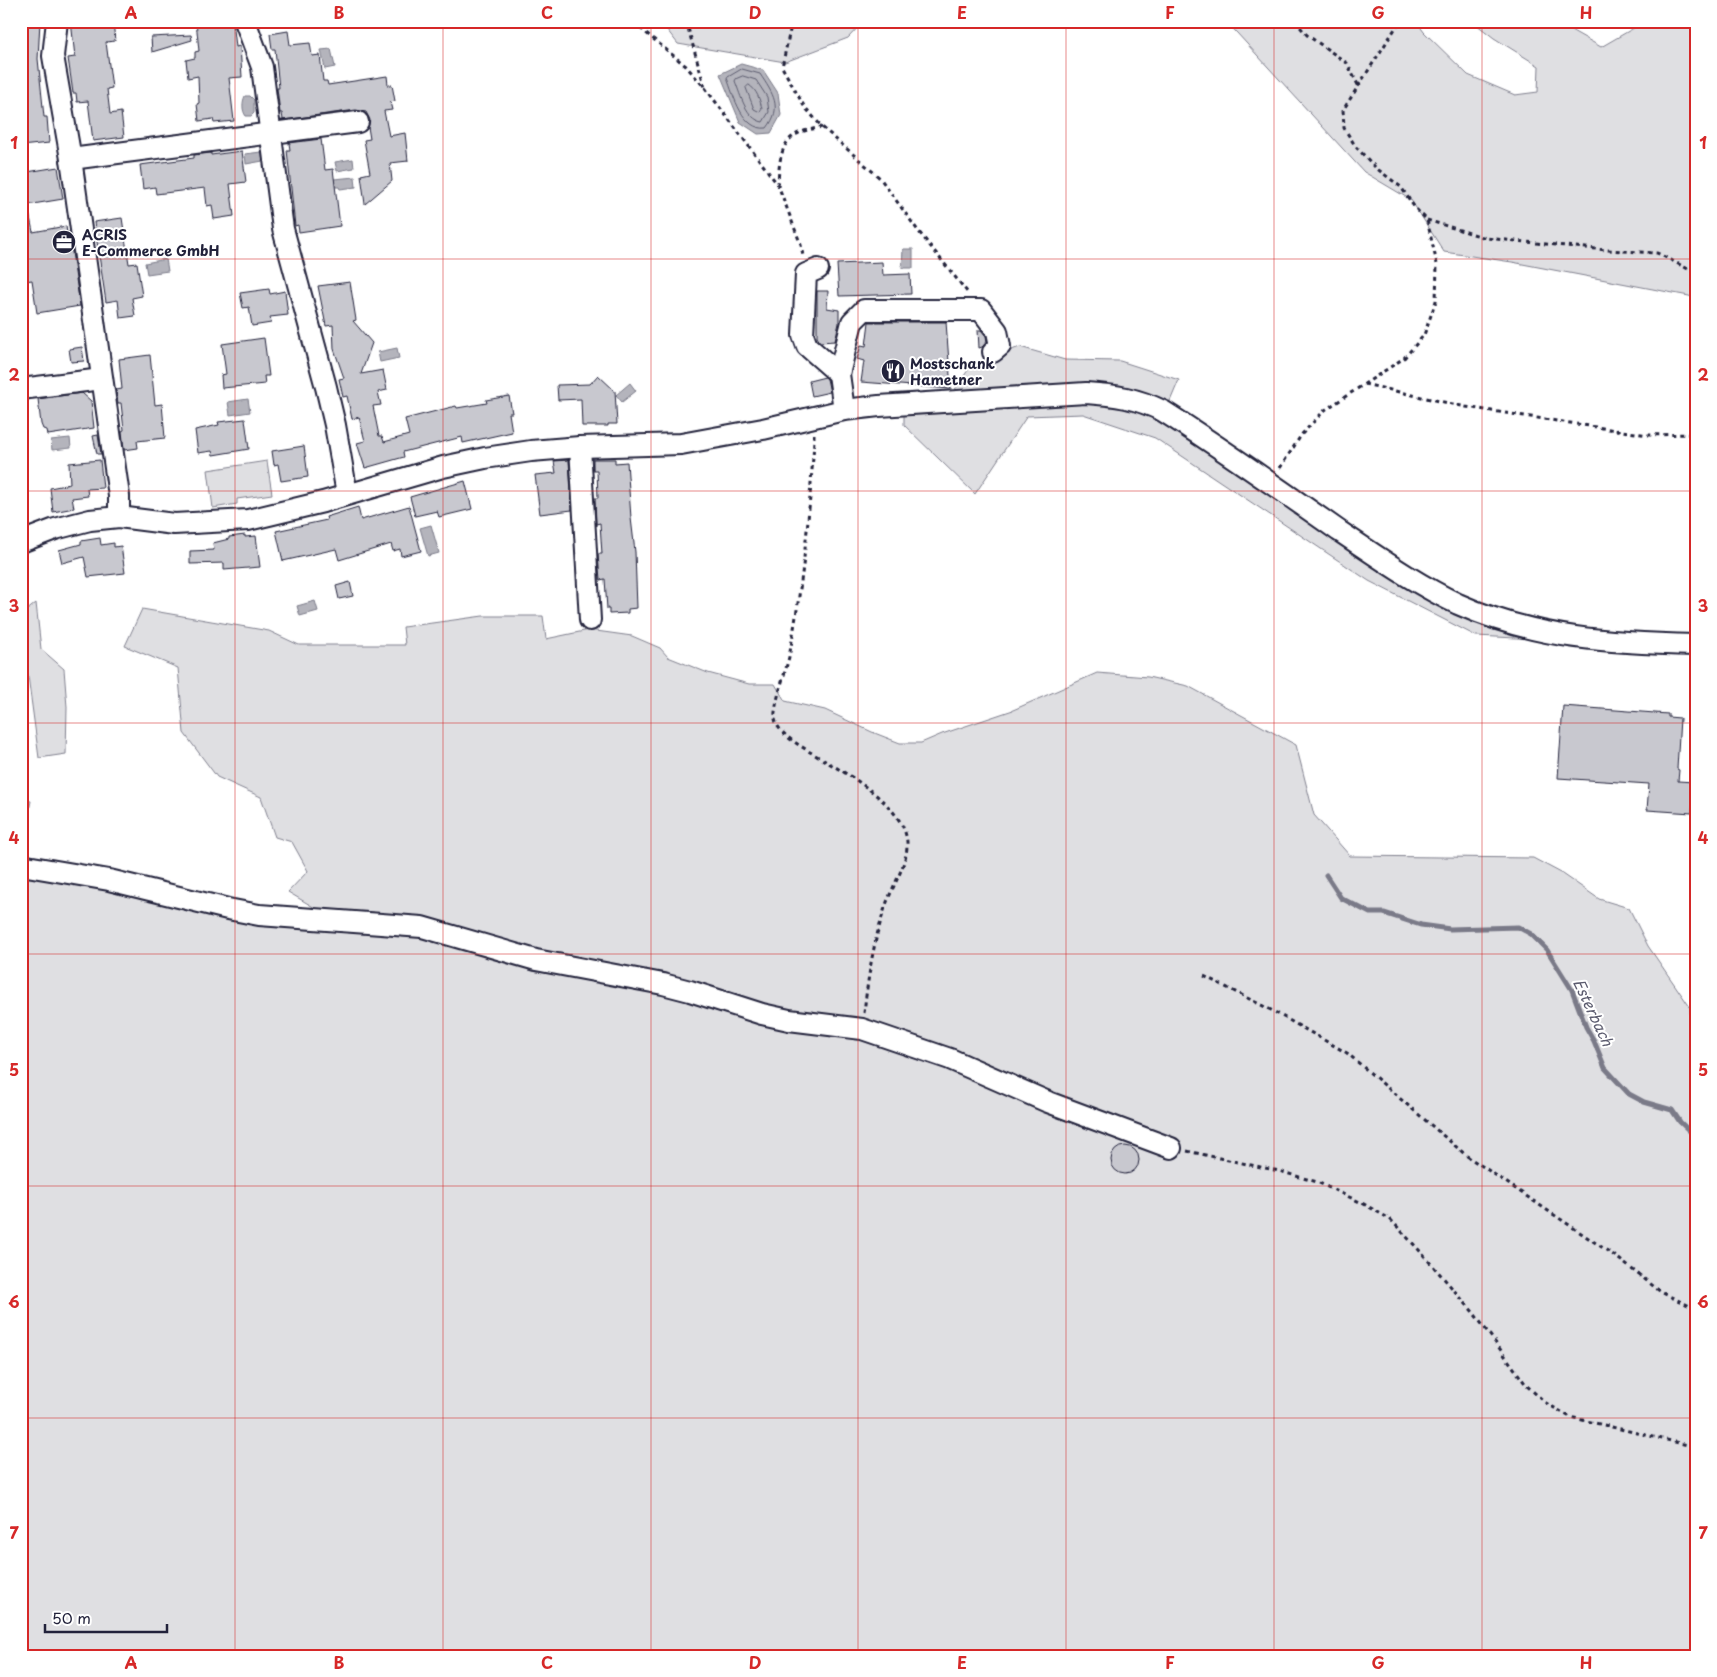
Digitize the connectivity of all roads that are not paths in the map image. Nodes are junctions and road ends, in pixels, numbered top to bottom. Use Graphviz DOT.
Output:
graph roads {
  1 [pos="56,21"];
  2 [pos="245,21"];
  3 [pos="358,122"];
  4 [pos="271,133"];
  5 [pos="71,159"];
  6 [pos="812,272"];
  7 [pos="993,352"];
  8 [pos="839,374"];
  9 [pos="102,379"];
  10 [pos="21,388"];
  11 [pos="844,410"];
  12 [pos="580,447"];
  13 [pos="347,494"];
  14 [pos="119,517"];
  15 [pos="21,542"];
  16 [pos="590,620"];
  17 [pos="1696,645"];
  18 [pos="21,865"];
  19 [pos="1171,1148"];
  1 -- 5 [label="street"];
  2 -- 4 [label="street"];
  3 -- 4 [label="street"];
  4 -- 5 [label="street"];
  4 -- 13 [label="street"];
  5 -- 9 [label="street"];
  6 -- 8 [label="street"];
  7 -- 8 [label="street"];
  8 -- 11 [label="street"];
  9 -- 10 [label="street"];
  9 -- 14 [label="street"];
  11 -- 12 [label="street"];
  11 -- 17 [label="street"];
  12 -- 13 [label="street"];
  12 -- 16 [label="street"];
  13 -- 14 [label="street"];
  14 -- 15 [label="street"];
  18 -- 19 [label="street"];
}
